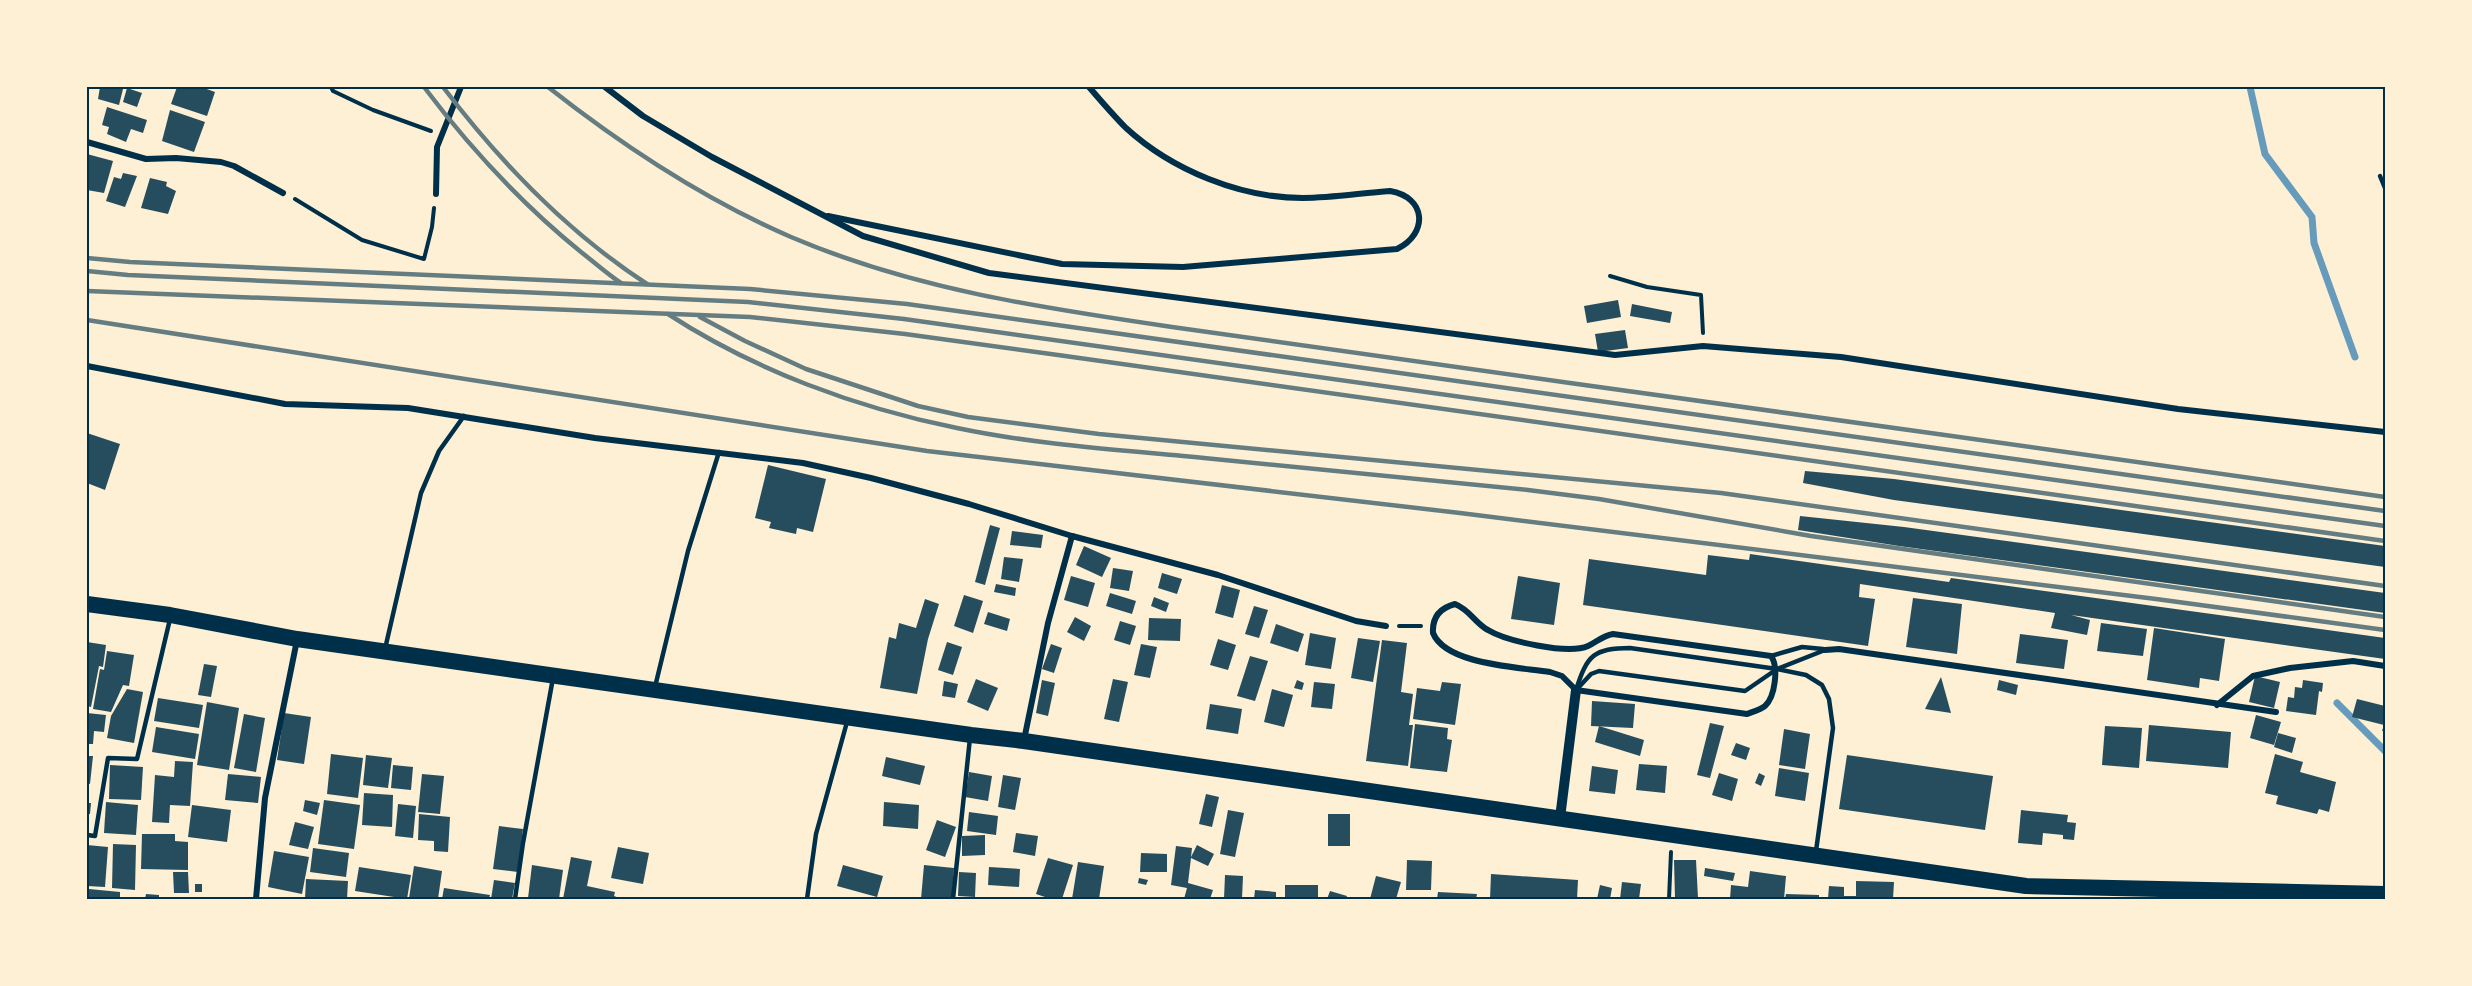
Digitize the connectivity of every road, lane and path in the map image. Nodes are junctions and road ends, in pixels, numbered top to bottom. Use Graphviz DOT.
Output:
graph roads {
  1 [pos="331,87"];
  2 [pos="461,87"];
  3 [pos="605,87"];
  4 [pos="1089,87"];
  5 [pos="440,134"];
  6 [pos="87,142"];
  7 [pos="2380,176"];
  8 [pos="2385,188"];
  9 [pos="283,193"];
  10 [pos="436,194"];
  11 [pos="819,214"];
  12 [pos="1610,276"];
  13 [pos="1703,346"];
  14 [pos="87,366"];
  15 [pos="464,416"];
  16 [pos="2385,432"];
  17 [pos="719,452"];
  18 [pos="1072,536"];
  19 [pos="87,604"];
  20 [pos="170,615"];
  21 [pos="1386,626"];
  22 [pos="1432,626"];
  23 [pos="297,639"];
  24 [pos="385,650"];
  25 [pos="1825,650"];
  26 [pos="1771,656"];
  27 [pos="2385,666"];
  28 [pos="1777,669"];
  29 [pos="553,675"];
  30 [pos="655,690"];
  31 [pos="1576,690"];
  32 [pos="2217,705"];
  33 [pos="2276,712"];
  34 [pos="849,717"];
  35 [pos="970,735"];
  36 [pos="1024,741"];
  37 [pos="1560,818"];
  38 [pos="87,836"];
  39 [pos="1671,836"];
  40 [pos="1816,856"];
  41 [pos="2385,894"];
  42 [pos="2329,897"];
  43 [pos="256,899"];
  44 [pos="515,899"];
  45 [pos="807,899"];
  46 [pos="953,899"];
  47 [pos="1669,899"];
  1 -- 5 [label="path"];
  2 -- 5 [label="street"];
  3 -- 11 [label="street"];
  4 -- 11 [label="street"];
  5 -- 10 [label="street"];
  6 -- 9 [label="street"];
  7 -- 8 [label="lane"];
  9 -- 10 [label="path"];
  11 -- 13 [label="street"];
  12 -- 13 [label="path"];
  13 -- 16 [label="street"];
  14 -- 15 [label="street"];
  15 -- 17 [label="street"];
  15 -- 24 [label="lane"];
  17 -- 18 [label="street"];
  17 -- 30 [label="lane"];
  18 -- 21 [label="street"];
  18 -- 36 [label="street"];
  19 -- 20 [label="highway"];
  20 -- 23 [label="highway"];
  20 -- 38 [label="lane"];
  21 -- 22 [label="path"];
  22 -- 26 [label="street"];
  22 -- 31 [label="street"];
  23 -- 24 [label="highway"];
  23 -- 43 [label="street"];
  24 -- 29 [label="highway"];
  25 -- 26 [label="lane"];
  25 -- 28 [label="lane"];
  25 -- 32 [label="street"];
  26 -- 28 [label="street"];
  27 -- 32 [label="street"];
  28 -- 31 [label="lane"];
  28 -- 31 [label="lane"];
  28 -- 31 [label="street"];
  28 -- 40 [label="lane"];
  29 -- 30 [label="highway"];
  29 -- 44 [label="lane"];
  30 -- 34 [label="highway"];
  31 -- 37 [label="street"];
  32 -- 33 [label="street"];
  34 -- 35 [label="highway"];
  34 -- 45 [label="lane"];
  35 -- 36 [label="highway"];
  35 -- 46 [label="lane"];
  36 -- 37 [label="highway"];
  37 -- 39 [label="highway"];
  39 -- 40 [label="highway"];
  39 -- 47 [label="path"];
  40 -- 42 [label="highway"];
  41 -- 42 [label="highway"];
}
